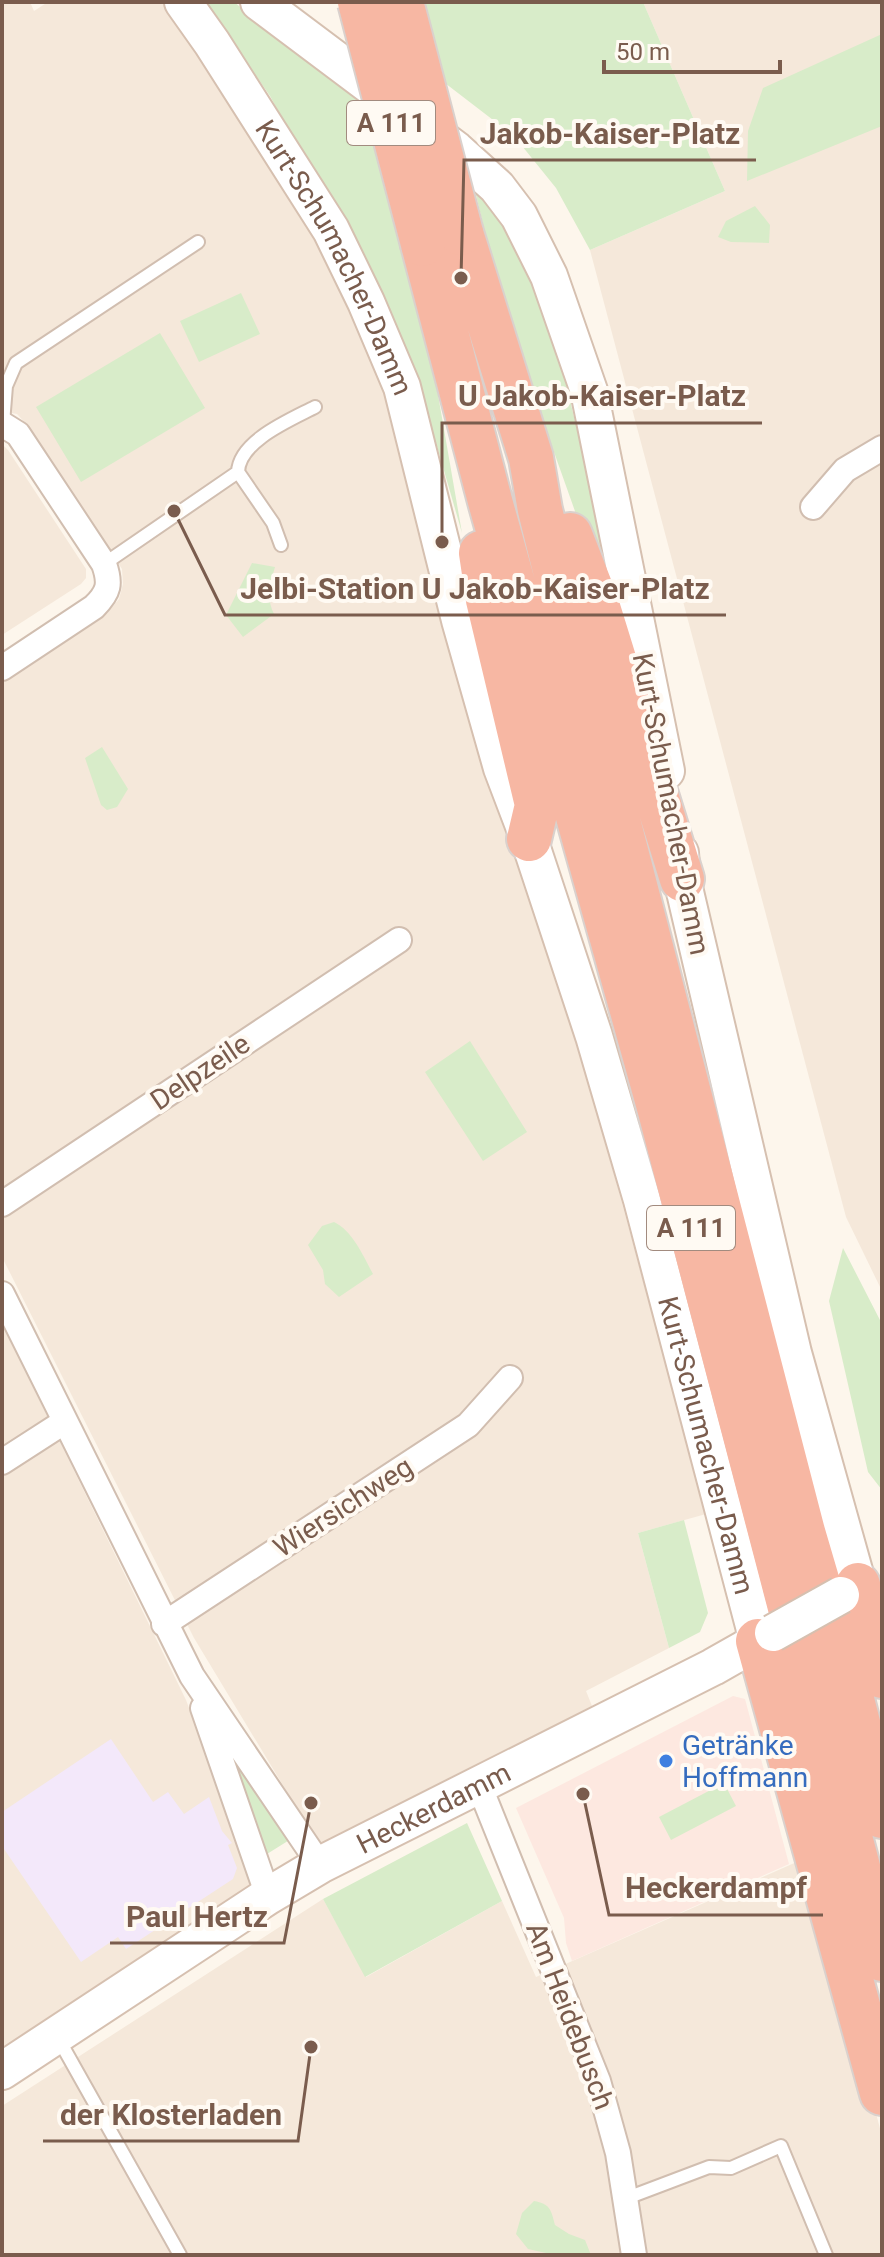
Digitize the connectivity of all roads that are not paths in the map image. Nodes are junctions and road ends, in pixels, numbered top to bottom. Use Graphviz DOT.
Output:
graph roads {
  1 [pos="183,2"];
  2 [pos="259,2"];
  3 [pos="360,2"];
  4 [pos="401,2"];
  5 [pos="198,242"];
  6 [pos="457,255"];
  7 [pos="315,407"];
  8 [pos="3,423"];
  9 [pos="882,448"];
  10 [pos="531,458"];
  11 [pos="238,472"];
  12 [pos="490,501"];
  13 [pos="813,507"];
  14 [pos="281,545"];
  15 [pos="104,564"];
  16 [pos="2,668"];
  17 [pos="529,839"];
  18 [pos="682,879"];
  19 [pos="399,940"];
  20 [pos="2,1204"];
  21 [pos="2,1294"];
  22 [pos="510,1378"];
  23 [pos="64,1422"];
  24 [pos="2,1462"];
  25 [pos="860,1584"];
  26 [pos="164,1624"];
  27 [pos="766,1637"];
  28 [pos="192,1676"];
  29 [pos="882,1676"];
  30 [pos="479,1785"];
  31 [pos="882,1816"];
  32 [pos="320,1865"];
  33 [pos="268,1896"];
  34 [pos="882,1959"];
  35 [pos="56,2035"];
  36 [pos="2,2071"];
  37 [pos="882,2093"];
  38 [pos="627,2198"];
  39 [pos="180,2255"];
  40 [pos="634,2255"];
  41 [pos="826,2255"];
  1 -- 17 [label="main road, Kurt-Schumacher-Damm"];
  2 -- 18 [label="main road, Kurt-Schumacher-Damm"];
  3 -- 6 [label="highway, A 111, bridge"];
  4 -- 6 [label="highway, A 111, bridge"];
  5 -- 8 [label="lane"];
  6 -- 10 [label="highway, A 111"];
  6 -- 12 [label="highway, A 111"];
  7 -- 11 [label="lane"];
  8 -- 15 [label="street"];
  9 -- 13 [label="street"];
  10 -- 18 [label="highway"];
  10 -- 31 [label="highway, A 111"];
  11 -- 14 [label="lane"];
  11 -- 15 [label="lane"];
  12 -- 17 [label="highway"];
  12 -- 34 [label="highway, A 111"];
  15 -- 16 [label="street"];
  17 -- 27 [label="main road, Kurt-Schumacher-Damm"];
  18 -- 25 [label="main road, Kurt-Schumacher-Damm"];
  19 -- 20 [label="street, Delpzeile"];
  21 -- 23 [label="street"];
  22 -- 26 [label="street, Wiersichweg"];
  23 -- 24 [label="street"];
  23 -- 26 [label="street"];
  25 -- 27 [label="main road, Heckerdamm, bridge"];
  25 -- 29 [label="highway"];
  26 -- 28 [label="street"];
  27 -- 30 [label="main road, Heckerdamm"];
  27 -- 37 [label="highway"];
  28 -- 32 [label="street"];
  28 -- 33 [label="street"];
  30 -- 32 [label="main road, Heckerdamm"];
  30 -- 38 [label="street, Am Heidebusch"];
  32 -- 33 [label="main road, Heckerdamm"];
  33 -- 35 [label="main road, Heckerdamm"];
  35 -- 36 [label="main road, Heckerdamm"];
  35 -- 39 [label="lane"];
  38 -- 40 [label="street, Am Heidebusch"];
  38 -- 41 [label="lane"];
}
